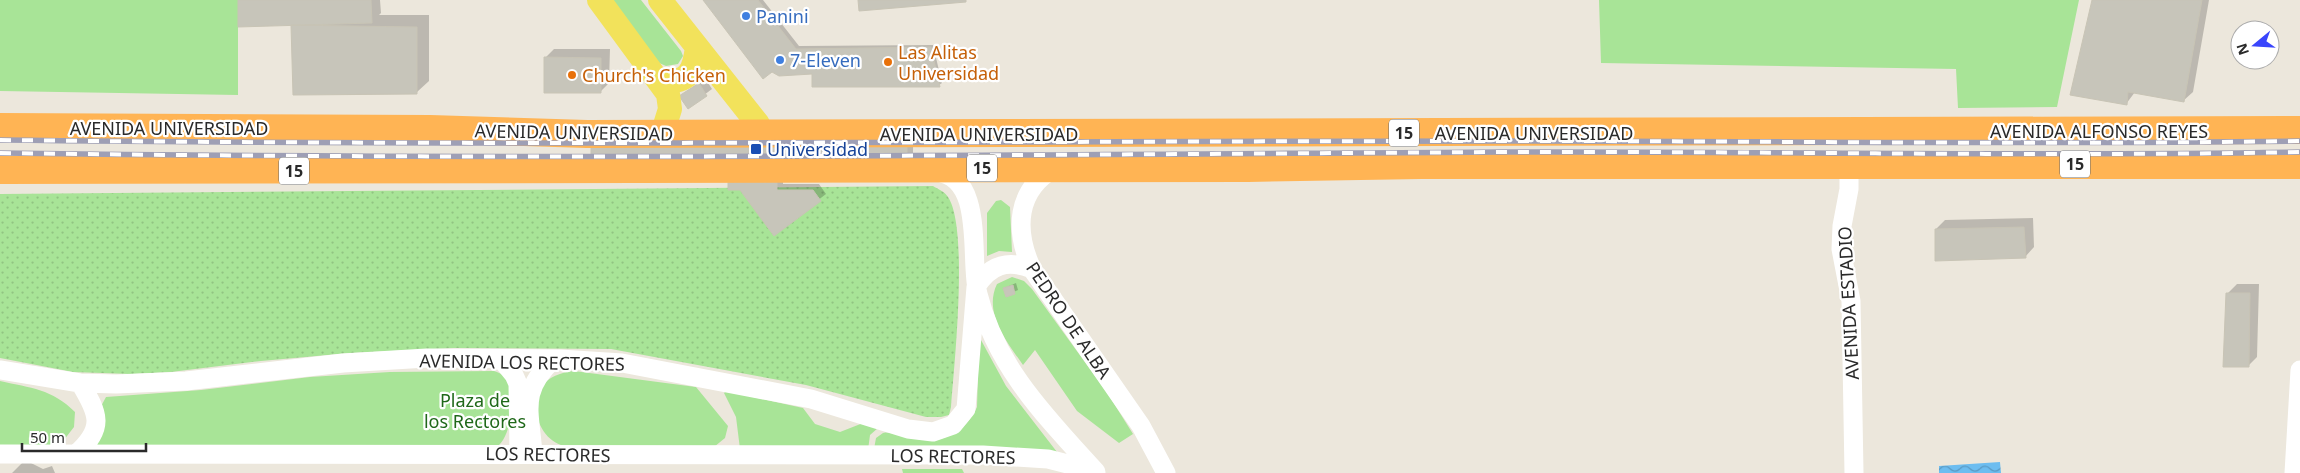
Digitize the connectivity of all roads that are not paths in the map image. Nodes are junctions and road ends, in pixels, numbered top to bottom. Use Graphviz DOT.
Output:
graph roads {
  1 [pos="600,0"];
  2 [pos="660,0"];
  3 [pos="697,47"];
  4 [pos="660,82"];
  5 [pos="758,124"];
  6 [pos="665,125"];
  7 [pos="0,127"];
  8 [pos="464,130"];
  9 [pos="2300,130"];
  10 [pos="1899,132"];
  11 [pos="1718,133"];
  12 [pos="1593,164"];
  13 [pos="1849,164"];
  14 [pos="2300,165"];
  15 [pos="1056,167"];
  16 [pos="545,169"];
  17 [pos="907,169"];
  18 [pos="0,170"];
  19 [pos="41,170"];
  20 [pos="0,176"];
  21 [pos="1032,269"];
  22 [pos="976,287"];
  23 [pos="501,359"];
  24 [pos="554,359"];
  25 [pos="0,370"];
  26 [pos="2300,370"];
  27 [pos="80,384"];
  28 [pos="0,454"];
  29 [pos="76,454"];
  30 [pos="526,454"];
  31 [pos="1096,472"];
  32 [pos="1166,473"];
  33 [pos="1854,473"];
  34 [pos="2294,473"];
  1 -- 4 [label="main road"];
  2 -- 3 [label="main road"];
  3 -- 4 [label="main road"];
  3 -- 5 [label="main road"];
  4 -- 6 [label="main road"];
  7 -- 8 [label="highway, AVENIDA UNIVERSIDAD / 15"];
  8 -- 11 [label="highway, AVENIDA UNIVERSIDAD / 15"];
  8 -- 16 [label="highway"];
  9 -- 10 [label="highway, AVENIDA ALFONSO REYES / 15"];
  10 -- 11 [label="highway, AVENIDA UNIVERSIDAD / 15"];
  11 -- 12 [label="highway"];
  12 -- 13 [label="highway, AVENIDA UNIVERSIDAD / 15"];
  12 -- 15 [label="highway, AVENIDA UNIVERSIDAD / 15"];
  13 -- 14 [label="highway, AVENIDA ALFONSO REYES / 15"];
  13 -- 33 [label="street, AVENIDA ESTADIO"];
  15 -- 17 [label="highway, AVENIDA UNIVERSIDAD / 15"];
  15 -- 21 [label="street, PEDRO DE ALBA"];
  16 -- 17 [label="highway, AVENIDA UNIVERSIDAD / 15"];
  16 -- 19 [label="highway, AVENIDA UNIVERSIDAD / 15"];
  17 -- 22 [label="street"];
  18 -- 19 [label="highway, AVENIDA UNIVERSIDAD / 15"];
  19 -- 20 [label="street"];
  21 -- 22 [label="street"];
  21 -- 32 [label="street, PEDRO DE ALBA"];
  22 -- 24 [label="street, AVENIDA LOS RECTORES"];
  22 -- 31 [label="street"];
  23 -- 24 [label="street, AVENIDA LOS RECTORES"];
  23 -- 27 [label="street, AVENIDA LOS RECTORES"];
  23 -- 30 [label="street"];
  24 -- 30 [label="street"];
  25 -- 27 [label="street, AVENIDA LOS RECTORES"];
  26 -- 34 [label="street"];
  27 -- 29 [label="street"];
  28 -- 29 [label="street, LOS RECTORES"];
  29 -- 30 [label="street, LOS RECTORES"];
  30 -- 31 [label="street, LOS RECTORES"];
}
